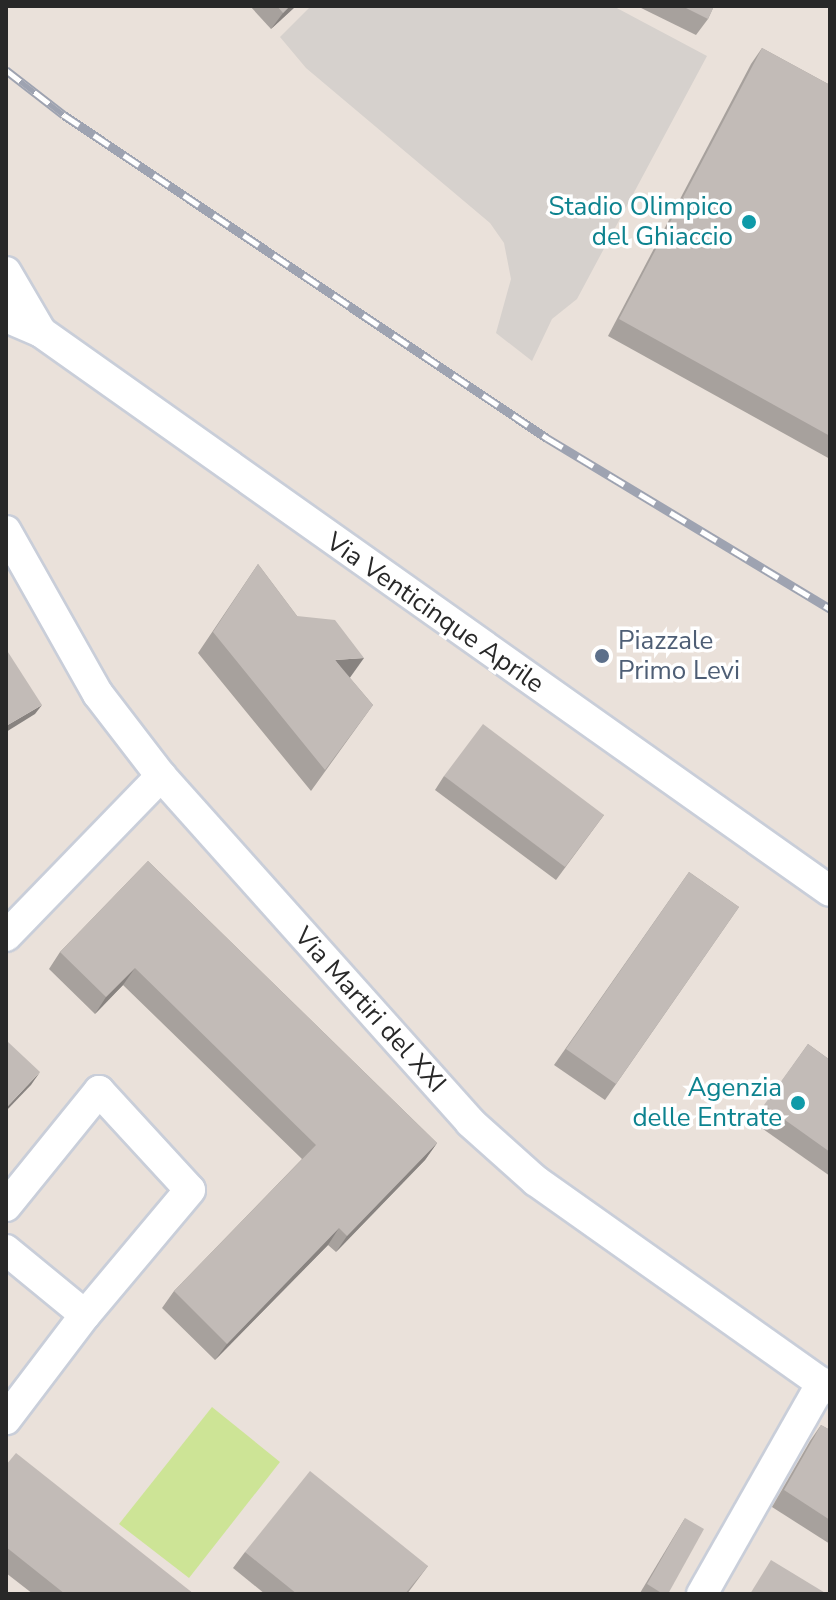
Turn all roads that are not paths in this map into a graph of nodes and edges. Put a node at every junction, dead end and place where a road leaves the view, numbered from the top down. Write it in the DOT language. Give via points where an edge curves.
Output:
graph roads {
  1 [pos="6,272"];
  2 [pos="6,317"];
  3 [pos="41,332"];
  4 [pos="7,531"];
  5 [pos="161,776"];
  6 [pos="830,891"];
  7 [pos="6,936"];
  8 [pos="6,1206"];
  9 [pos="6,1250"];
  10 [pos="85,1315"];
  11 [pos="826,1386"];
  12 [pos="6,1419"];
  13 [pos="702,1594"];
  1 -- 3 [label="street"];
  2 -- 3 [label="street"];
  3 -- 6 [label="street, Via Venticinque Aprile"];
  4 -- 5 [label="street, Via Martiri del XXI" via="98,694"];
  5 -- 7 [label="street"];
  5 -- 11 [label="street, Via Martiri del XXI" via="470,1122 536,1181"];
  8 -- 10 [label="street" via="99,1091 190,1190"];
  9 -- 10 [label="street"];
  10 -- 12 [label="street"];
  11 -- 13 [label="street"];
}
